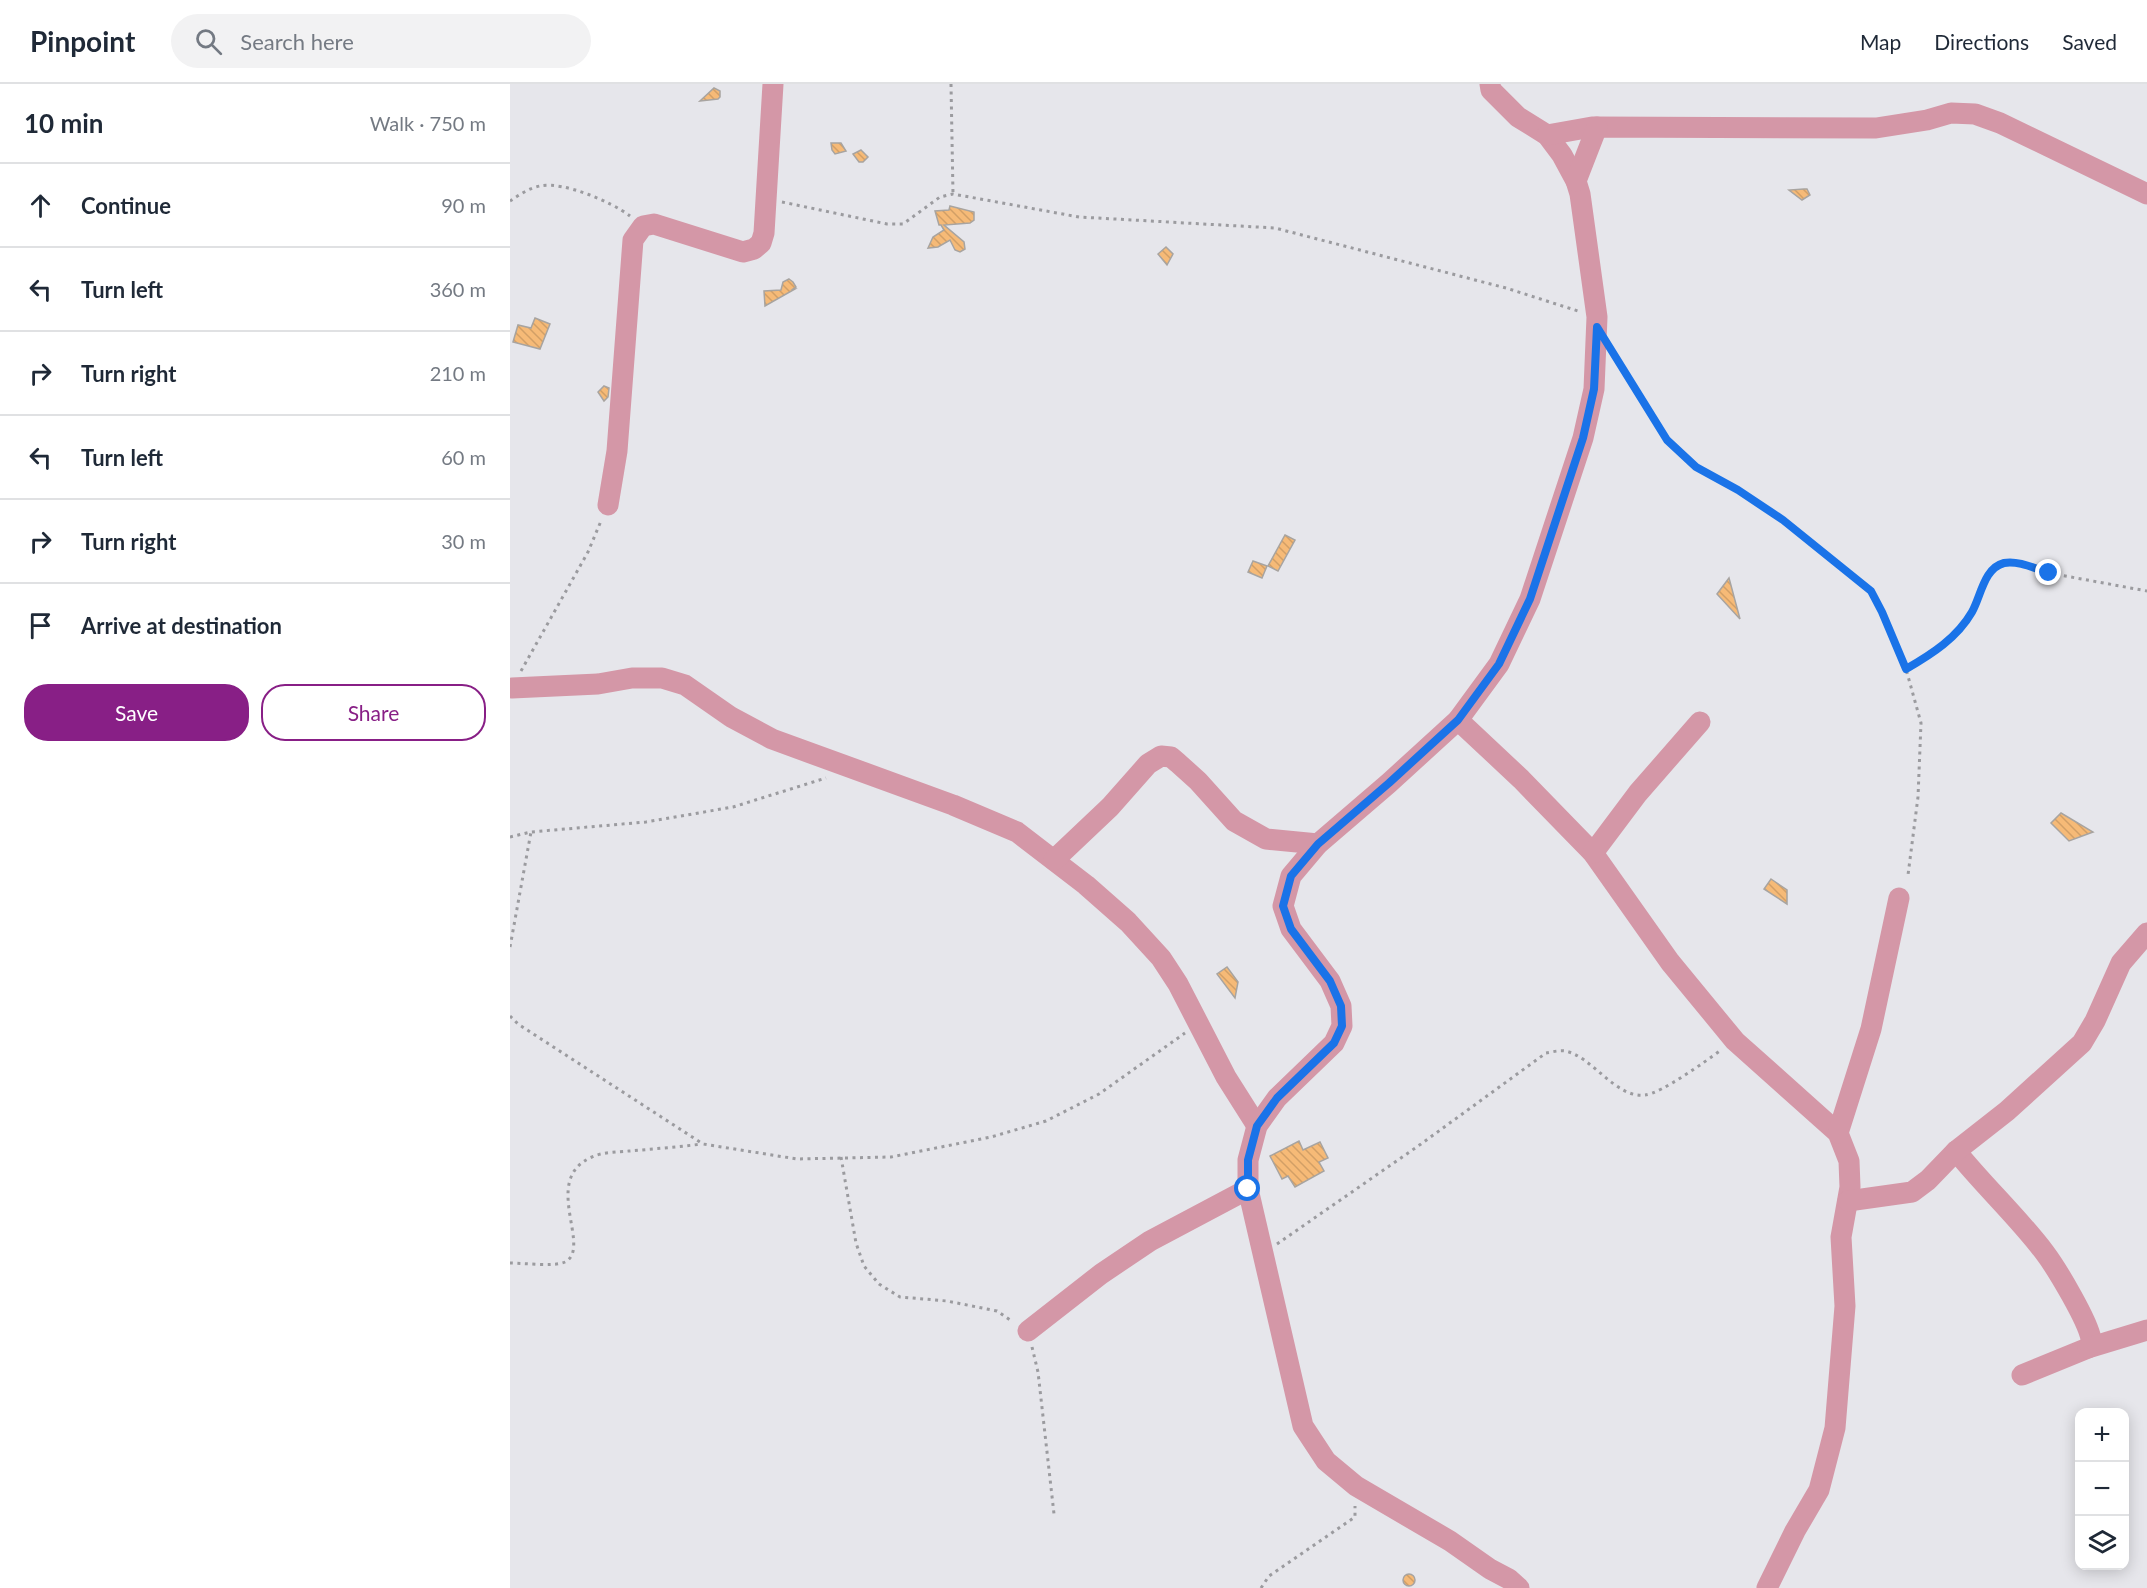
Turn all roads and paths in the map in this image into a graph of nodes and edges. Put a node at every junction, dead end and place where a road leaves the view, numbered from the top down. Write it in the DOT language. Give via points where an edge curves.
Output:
graph roads {
  1 [pos="773,84"];
  2 [pos="951,84"];
  3 [pos="1490,84"];
  4 [pos="1597,127"];
  5 [pos="1547,135"];
  6 [pos="1576,181"];
  7 [pos="953,194"];
  8 [pos="2147,194"];
  9 [pos="768,199"];
  10 [pos="510,201"];
  11 [pos="643,226"];
  12 [pos="1597,322"];
  13 [pos="608,505"];
  14 [pos="2147,591"];
  15 [pos="1906,669"];
  16 [pos="512,688"];
  17 [pos="1458,720"];
  18 [pos="1700,722"];
  19 [pos="856,769"];
  20 [pos="531,832"];
  21 [pos="510,837"];
  22 [pos="1318,844"];
  23 [pos="1593,853"];
  24 [pos="1054,860"];
  25 [pos="1908,875"];
  26 [pos="1899,898"];
  27 [pos="2144,940"];
  28 [pos="510,947"];
  29 [pos="510,1016"];
  30 [pos="1198,1023"];
  31 [pos="1735,1041"];
  32 [pos="1257,1126"];
  33 [pos="1838,1133"];
  34 [pos="703,1144"];
  35 [pos="1956,1151"];
  36 [pos="841,1157"];
  37 [pos="1248,1189"];
  38 [pos="1848,1202"];
  39 [pos="1263,1253"];
  40 [pos="510,1263"];
  41 [pos="2147,1330"];
  42 [pos="1028,1331"];
  43 [pos="2088,1348"];
  44 [pos="2022,1375"];
  45 [pos="1356,1486"];
  46 [pos="1054,1514"];
  47 [pos="1261,1588"];
  48 [pos="1519,1588"];
  49 [pos="1767,1588"];
  1 -- 9 [label="street"];
  2 -- 7 [label="path"];
  3 -- 5 [label="street" via="1491,90 1518,117"];
  4 -- 5 [label="street"];
  4 -- 6 [label="street"];
  4 -- 8 [label="street" via="1876,128 1951,113 1975,114"];
  5 -- 6 [label="street"];
  6 -- 12 [label="street"];
  7 -- 9 [label="path" via="940,197 903,224"];
  7 -- 12 [label="path" via="1079,217 1275,228 1506,288"];
  9 -- 11 [label="street" via="761,243 743,252 666,227"];
  10 -- 11 [label="path" via="541,185 561,186 621,209"];
  11 -- 13 [label="street" via="631,250 617,451"];
  12 -- 15 [label="path" via="1667,440 1696,467 1783,520 1871,591"];
  12 -- 17 [label="street" via="1594,389 1583,438 1530,599 1499,664"];
  13 -- 16 [label="path" via="588,552"];
  14 -- 15 [label="path" via="2004,563 1993,570 1960,628 1943,646"];
  15 -- 25 [label="path" via="1922,723"];
  16 -- 19 [label="street" via="662,678 685,685 772,739"];
  17 -- 22 [label="street"];
  17 -- 23 [label="street"];
  18 -- 23 [label="street" via="1638,793"];
  19 -- 20 [label="path" via="733,807 646,822"];
  19 -- 24 [label="street" via="1017,832"];
  20 -- 21 [label="path"];
  20 -- 28 [label="path"];
  22 -- 24 [label="street" via="1266,839 1234,821 1178,763 1161,756 1148,764"];
  22 -- 32 [label="street" via="1291,876 1283,906 1291,929 1330,981 1341,1006 1342,1026 1334,1043 1277,1098"];
  23 -- 31 [label="street" via="1670,962"];
  24 -- 30 [label="street" via="1128,922 1161,958"];
  26 -- 33 [label="street" via="1871,1029"];
  27 -- 35 [label="street" via="2121,963 2082,1043"];
  29 -- 34 [label="path"];
  30 -- 32 [label="street"];
  30 -- 36 [label="path" via="1099,1094 1046,1121 991,1137 891,1156"];
  31 -- 33 [label="street"];
  31 -- 39 [label="path" via="1645,1095 1631,1094 1565,1051 1546,1053"];
  32 -- 37 [label="street" via="1248,1160"];
  33 -- 38 [label="street" via="1849,1161"];
  34 -- 36 [label="path" via="797,1159"];
  34 -- 40 [label="path" via="593,1156 574,1169 568,1191 575,1242 570,1258 562,1263"];
  35 -- 38 [label="street" via="1912,1192"];
  35 -- 43 [label="street" via="2046,1254 2085,1322 2091,1339"];
  36 -- 42 [label="path" via="856,1243 864,1266 879,1284 900,1296 997,1311"];
  37 -- 39 [label="street"];
  37 -- 42 [label="street" via="1150,1241"];
  38 -- 49 [label="street" via="1841,1237 1845,1306 1835,1428 1819,1490"];
  39 -- 45 [label="street" via="1303,1426 1326,1461"];
  41 -- 43 [label="street"];
  42 -- 46 [label="path" via="1038,1372"];
  43 -- 44 [label="street"];
  45 -- 47 [label="path" via="1355,1517 1269,1576"];
  45 -- 48 [label="street" via="1450,1541"];
}
